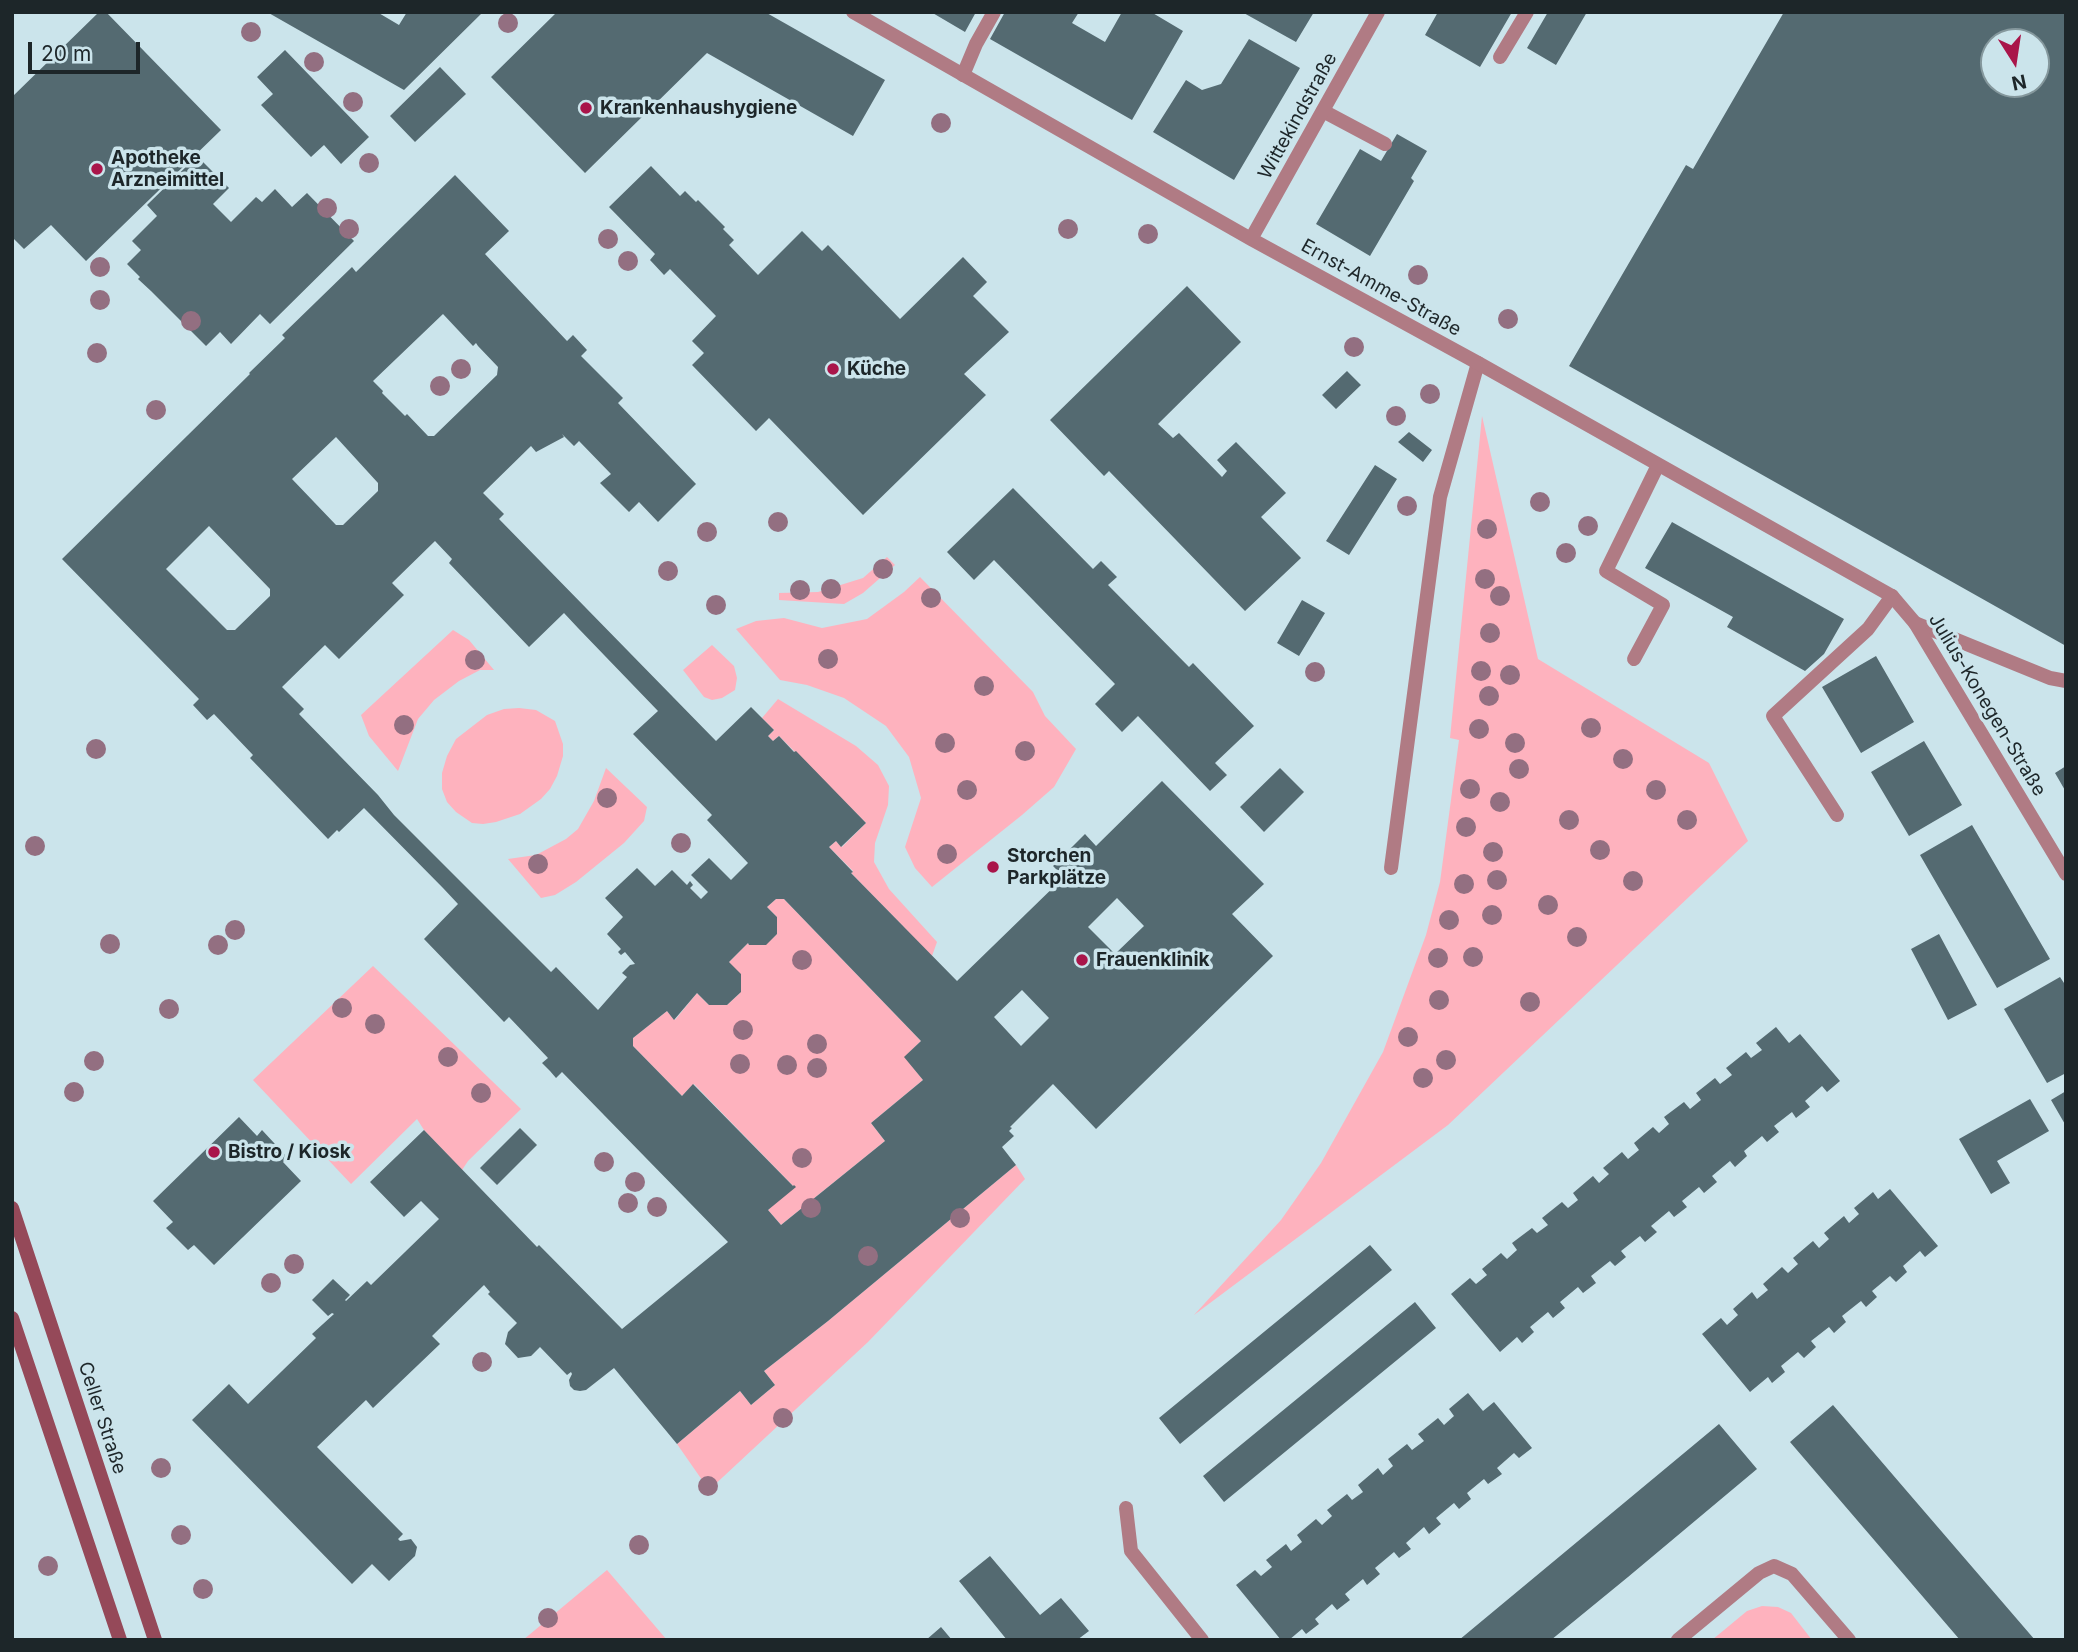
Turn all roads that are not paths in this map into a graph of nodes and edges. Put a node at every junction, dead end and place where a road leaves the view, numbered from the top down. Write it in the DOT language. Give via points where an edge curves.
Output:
graph roads {
  1 [pos="853,12"];
  2 [pos="994,12"];
  3 [pos="1378,12"];
  4 [pos="1527,12"];
  5 [pos="1500,57"];
  6 [pos="963,75"];
  7 [pos="1323,111"];
  8 [pos="1385,145"];
  9 [pos="1251,239"];
  10 [pos="1478,363"];
  11 [pos="1658,465"];
  12 [pos="1892,596"];
  13 [pos="1915,623"];
  14 [pos="1634,659"];
  15 [pos="2066,681"];
  16 [pos="1837,815"];
  17 [pos="1391,868"];
  18 [pos="2066,874"];
  19 [pos="12,1208"];
  20 [pos="12,1318"];
  21 [pos="1126,1508"];
  22 [pos="120,1640"];
  23 [pos="155,1640"];
  24 [pos="1202,1640"];
  25 [pos="1678,1640"];
  26 [pos="1849,1640"];
  1 -- 6 [label="street, Ernst-Amme-Straße"];
  2 -- 6 [label="street"];
  3 -- 7 [label="street, Wittekindstraße"];
  4 -- 5 [label="street"];
  6 -- 9 [label="street, Ernst-Amme-Straße"];
  7 -- 8 [label="street"];
  7 -- 9 [label="street, Wittekindstraße"];
  9 -- 10 [label="street, Ernst-Amme-Straße"];
  10 -- 11 [label="street, Ernst-Amme-Straße"];
  10 -- 17 [label="street" via="1440,497"];
  11 -- 12 [label="street, Ernst-Amme-Straße"];
  11 -- 14 [label="street" via="1606,571 1662,605"];
  12 -- 13 [label="street, Julius-Konegen-Straße"];
  12 -- 16 [label="street" via="1868,629 1773,716"];
  13 -- 15 [label="street"];
  13 -- 18 [label="street, Julius-Konegen-Straße"];
  19 -- 23 [label="main road, Celler Straße"];
  20 -- 22 [label="main road"];
  21 -- 24 [label="street" via="1131,1551"];
  25 -- 26 [label="street" via="1759,1573 1774,1566 1791,1574"];
}
